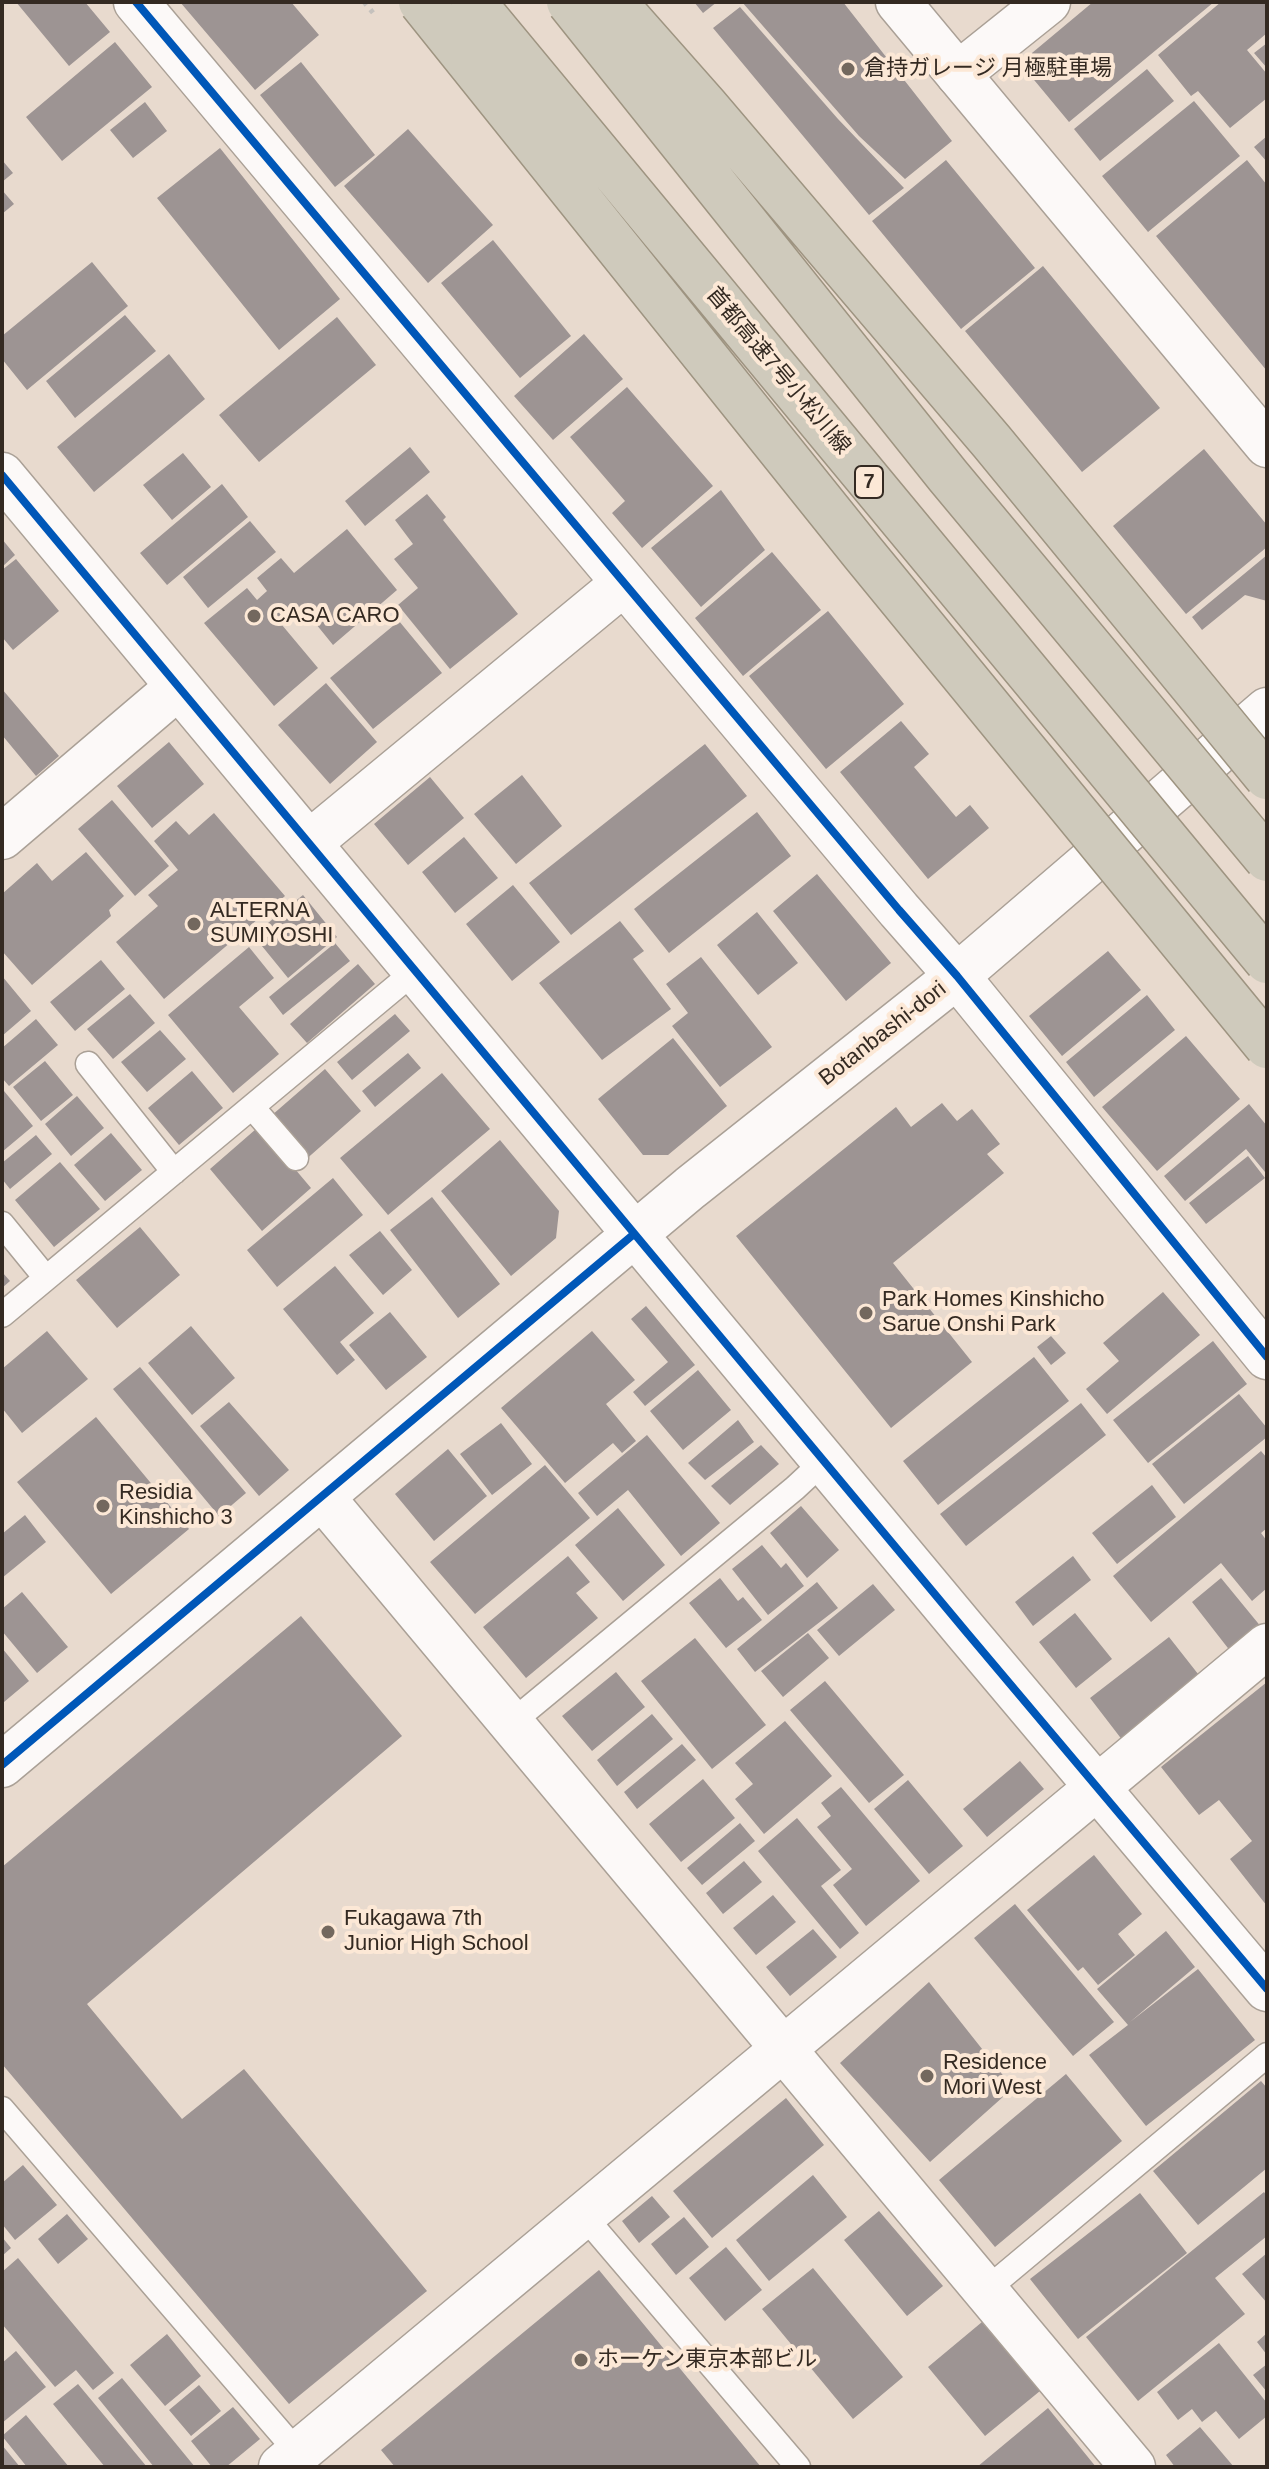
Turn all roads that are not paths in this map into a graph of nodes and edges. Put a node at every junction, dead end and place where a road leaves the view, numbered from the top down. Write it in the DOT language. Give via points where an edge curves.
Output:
graph roads {
  1 [pos="136,2"];
  2 [pos="421,2"];
  3 [pos="473,2"];
  4 [pos="569,2"];
  5 [pos="614,2"];
  6 [pos="898,2"];
  7 [pos="1048,2"];
  8 [pos="958,74"];
  9 [pos="1267,445"];
  10 [pos="2,475"];
  11 [pos="624,583"];
  12 [pos="178,687"];
  13 [pos="1267,710"];
  14 [pos="1267,777"];
  15 [pos="2,837"];
  16 [pos="309,843"];
  17 [pos="1267,859"];
  18 [pos="1267,961"];
  19 [pos="415,971"];
  20 [pos="957,976"];
  21 [pos="1267,1046"];
  22 [pos="88,1064"];
  23 [pos="252,1107"];
  24 [pos="296,1158"];
  25 [pos="174,1172"];
  26 [pos="2,1224"];
  27 [pos="634,1234"];
  28 [pos="46,1278"];
  29 [pos="2,1315"];
  30 [pos="1267,1357"];
  31 [pos="824,1461"];
  32 [pos="322,1497"];
  33 [pos="1267,1646"];
  34 [pos="511,1723"];
  35 [pos="2,1765"];
  36 [pos="1096,1788"];
  37 [pos="1267,1989"];
  38 [pos="783,2049"];
  39 [pos="1267,2055"];
  40 [pos="2,2109"];
  41 [pos="583,2215"];
  42 [pos="985,2291"];
  43 [pos="307,2457"];
  44 [pos="798,2467"];
  45 [pos="1133,2467"];
  1 -- 11 [label="street"];
  2 -- 21 [label="highway, bridge"];
  3 -- 18 [label="highway, 首都高速7号小松川線 / 7, bridge"];
  4 -- 17 [label="highway, bridge" via="948,476"];
  5 -- 14 [label="highway, bridge" via="992,442"];
  6 -- 8 [label="street"];
  7 -- 8 [label="street"];
  8 -- 9 [label="street"];
  10 -- 12 [label="street"];
  11 -- 16 [label="street"];
  11 -- 20 [label="street"];
  12 -- 15 [label="street"];
  12 -- 16 [label="street"];
  13 -- 20 [label="street, Botanbashi-dori"];
  16 -- 19 [label="street"];
  19 -- 23 [label="lane"];
  19 -- 27 [label="street"];
  20 -- 27 [label="street, Botanbashi-dori"];
  20 -- 30 [label="street"];
  22 -- 25 [label="lane"];
  23 -- 24 [label="lane"];
  23 -- 25 [label="lane"];
  25 -- 28 [label="lane"];
  26 -- 28 [label="lane"];
  27 -- 31 [label="street"];
  27 -- 32 [label="street, Botanbashi-dori"];
  28 -- 29 [label="lane"];
  31 -- 34 [label="lane"];
  31 -- 36 [label="street"];
  32 -- 34 [label="street"];
  32 -- 35 [label="street, Botanbashi-dori"];
  33 -- 36 [label="street"];
  34 -- 38 [label="street"];
  36 -- 37 [label="street"];
  36 -- 38 [label="street"];
  38 -- 41 [label="street"];
  38 -- 42 [label="street"];
  39 -- 42 [label="lane"];
  40 -- 43 [label="lane"];
  41 -- 43 [label="street"];
  41 -- 44 [label="lane"];
  42 -- 45 [label="street"];
}
